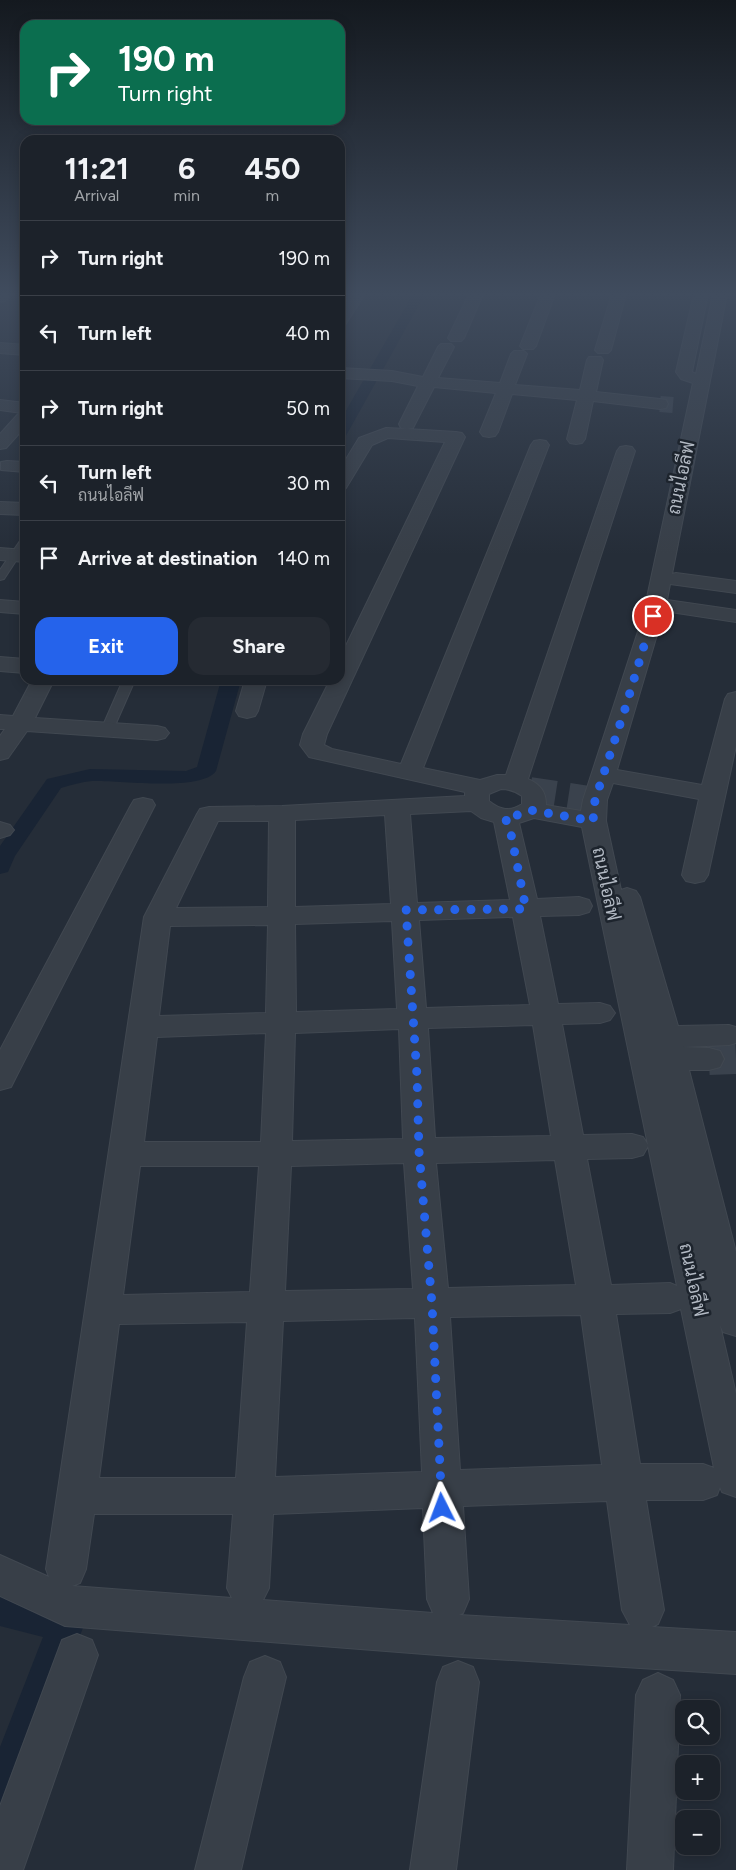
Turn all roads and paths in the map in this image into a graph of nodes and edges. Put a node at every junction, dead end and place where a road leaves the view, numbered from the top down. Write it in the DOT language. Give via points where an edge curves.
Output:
graph roads {
  1 [pos="423,381"];
  2 [pos="426,381"];
  3 [pos="509,381"];
  4 [pos="592,381"];
  5 [pos="687,381"];
  6 [pos="694,381"];
  7 [pos="696,381"];
  8 [pos="505,389"];
  9 [pos="588,396"];
  10 [pos="688,401"];
  11 [pos="0,406"];
  12 [pos="20,408"];
  13 [pos="20,422"];
  14 [pos="407,424"];
  15 [pos="488,432"];
  16 [pos="576,439"];
  17 [pos="0,444"];
  18 [pos="540,445"];
  19 [pos="626,451"];
  20 [pos="7,466"];
  21 [pos="20,467"];
  22 [pos="345,475"];
  23 [pos="0,508"];
  24 [pos="20,509"];
  25 [pos="16,551"];
  26 [pos="0,577"];
  27 [pos="676,578"];
  28 [pos="736,587"];
  29 [pos="0,606"];
  30 [pos="669,606"];
  31 [pos="20,608"];
  32 [pos="736,616"];
  33 [pos="0,664"];
  34 [pos="20,666"];
  35 [pos="345,671"];
  36 [pos="40,685"];
  37 [pos="127,685"];
  38 [pos="255,685"];
  39 [pos="338,685"];
  40 [pos="736,699"];
  41 [pos="247,711"];
  42 [pos="10,723"];
  43 [pos="107,730"];
  44 [pos="157,733"];
  45 [pos="0,753"];
  46 [pos="620,769"];
  47 [pos="410,772"];
  48 [pos="515,783"];
  49 [pos="720,787"];
  50 [pos="499,804"];
  51 [pos="143,805"];
  52 [pos="397,808"];
  53 [pos="282,813"];
  54 [pos="593,821"];
  55 [pos="695,875"];
  56 [pos="579,906"];
  57 [pos="526,909"];
  58 [pos="406,910"];
  59 [pos="282,916"];
  60 [pos="158,917"];
  61 [pos="600,1013"];
  62 [pos="546,1015"];
  63 [pos="413,1018"];
  64 [pos="281,1022"];
  65 [pos="143,1027"];
  66 [pos="729,1035"];
  67 [pos="668,1048"];
  68 [pos="708,1058"];
  69 [pos="0,1079"];
  70 [pos="632,1146"];
  71 [pos="569,1148"];
  72 [pos="419,1151"];
  73 [pos="126,1154"];
  74 [pos="276,1154"];
  75 [pos="670,1298"];
  76 [pos="596,1300"];
  77 [pos="432,1304"];
  78 [pos="268,1307"];
  79 [pos="103,1310"];
  80 [pos="736,1321"];
  81 [pos="719,1481"];
  82 [pos="624,1482"];
  83 [pos="441,1490"];
  84 [pos="76,1496"];
  85 [pos="255,1496"];
  86 [pos="66,1569"];
  87 [pos="0,1575"];
  88 [pos="248,1588"];
  89 [pos="448,1599"];
  90 [pos="643,1610"];
  91 [pos="736,1653"];
  92 [pos="77,1655"];
  93 [pos="266,1677"];
  94 [pos="458,1682"];
  95 [pos="658,1695"];
  96 [pos="0,1869"];
  97 [pos="218,1870"];
  98 [pos="433,1870"];
  99 [pos="650,1870"];
  1 -- 14 [label="street"];
  2 -- 8 [label="street"];
  3 -- 8 [label="street"];
  4 -- 9 [label="street"];
  5 -- 10 [label="street"];
  6 -- 10 [label="street, ถนนไอลีฟ"];
  7 -- 10 [label="street, ถนนไอลีฟ"];
  8 -- 9 [label="street"];
  8 -- 15 [label="street"];
  9 -- 10 [label="street"];
  9 -- 16 [label="street"];
  10 -- 27 [label="street, ถนนไอลีฟ"];
  10 -- 54 [label="street, ถนนไอลีฟ" via="653,616 595,800"];
  11 -- 12 [label="street"];
  13 -- 17 [label="street"];
  18 -- 47 [label="street"];
  19 -- 48 [label="street"];
  20 -- 21 [label="street"];
  22 -- 35 [label="street" via="364,442 375,436 386,433 456,437"];
  23 -- 24 [label="street"];
  25 -- 26 [label="lane"];
  27 -- 28 [label="street"];
  27 -- 30 [label="street, ถนนไอลีฟ"];
  29 -- 31 [label="street"];
  30 -- 32 [label="street"];
  30 -- 46 [label="street, ถนนไอลีฟ"];
  33 -- 34 [label="street"];
  36 -- 42 [label="street"];
  37 -- 43 [label="lane"];
  38 -- 41 [label="street"];
  39 -- 47 [label="street" via="315,734 312,745 317,752"];
  40 -- 49 [label="street"];
  42 -- 43 [label="street"];
  42 -- 45 [label="street"];
  43 -- 44 [label="street"];
  46 -- 49 [label="street"];
  46 -- 67 [label="street, ถนนไอลีฟ" via="607,824"];
  47 -- 50 [label="street"];
  48 -- 50 [label="street" via="497,782"];
  48 -- 50 [label="street" via="534,795 534,806"];
  49 -- 55 [label="street"];
  50 -- 52 [label="street"];
  50 -- 54 [label="street"];
  50 -- 57 [label="street" via="511,834"];
  51 -- 69 [label="street"];
  52 -- 53 [label="street"];
  52 -- 58 [label="street"];
  53 -- 59 [label="street"];
  53 -- 60 [label="street" via="210,814"];
  54 -- 81 [label="street, ถนนไอลีฟ"];
  56 -- 57 [label="street"];
  57 -- 58 [label="street"];
  57 -- 62 [label="street"];
  58 -- 59 [label="street"];
  58 -- 63 [label="street"];
  59 -- 60 [label="street"];
  59 -- 64 [label="street"];
  60 -- 65 [label="street"];
  61 -- 62 [label="street"];
  62 -- 63 [label="street"];
  62 -- 71 [label="street"];
  63 -- 64 [label="street"];
  63 -- 72 [label="street"];
  64 -- 65 [label="street"];
  64 -- 74 [label="street"];
  65 -- 73 [label="street"];
  66 -- 67 [label="street"];
  67 -- 68 [label="street"];
  67 -- 80 [label="street, ถนนไอลีฟ"];
  70 -- 71 [label="street"];
  71 -- 72 [label="street"];
  71 -- 76 [label="street"];
  72 -- 74 [label="street"];
  72 -- 77 [label="street"];
  73 -- 74 [label="street"];
  73 -- 79 [label="street"];
  74 -- 78 [label="street"];
  75 -- 76 [label="street"];
  76 -- 77 [label="street"];
  76 -- 82 [label="street"];
  77 -- 78 [label="street"];
  77 -- 83 [label="street"];
  78 -- 79 [label="street"];
  78 -- 85 [label="street"];
  79 -- 84 [label="street"];
  81 -- 82 [label="street"];
  82 -- 83 [label="street"];
  82 -- 90 [label="street"];
  83 -- 85 [label="street"];
  83 -- 89 [label="street"];
  84 -- 85 [label="street"];
  84 -- 86 [label="street"];
  85 -- 88 [label="street"];
  87 -- 91 [label="street" via="65,1606"];
  92 -- 96 [label="street"];
  93 -- 97 [label="street"];
  94 -- 98 [label="street"];
  95 -- 99 [label="street"];
}
